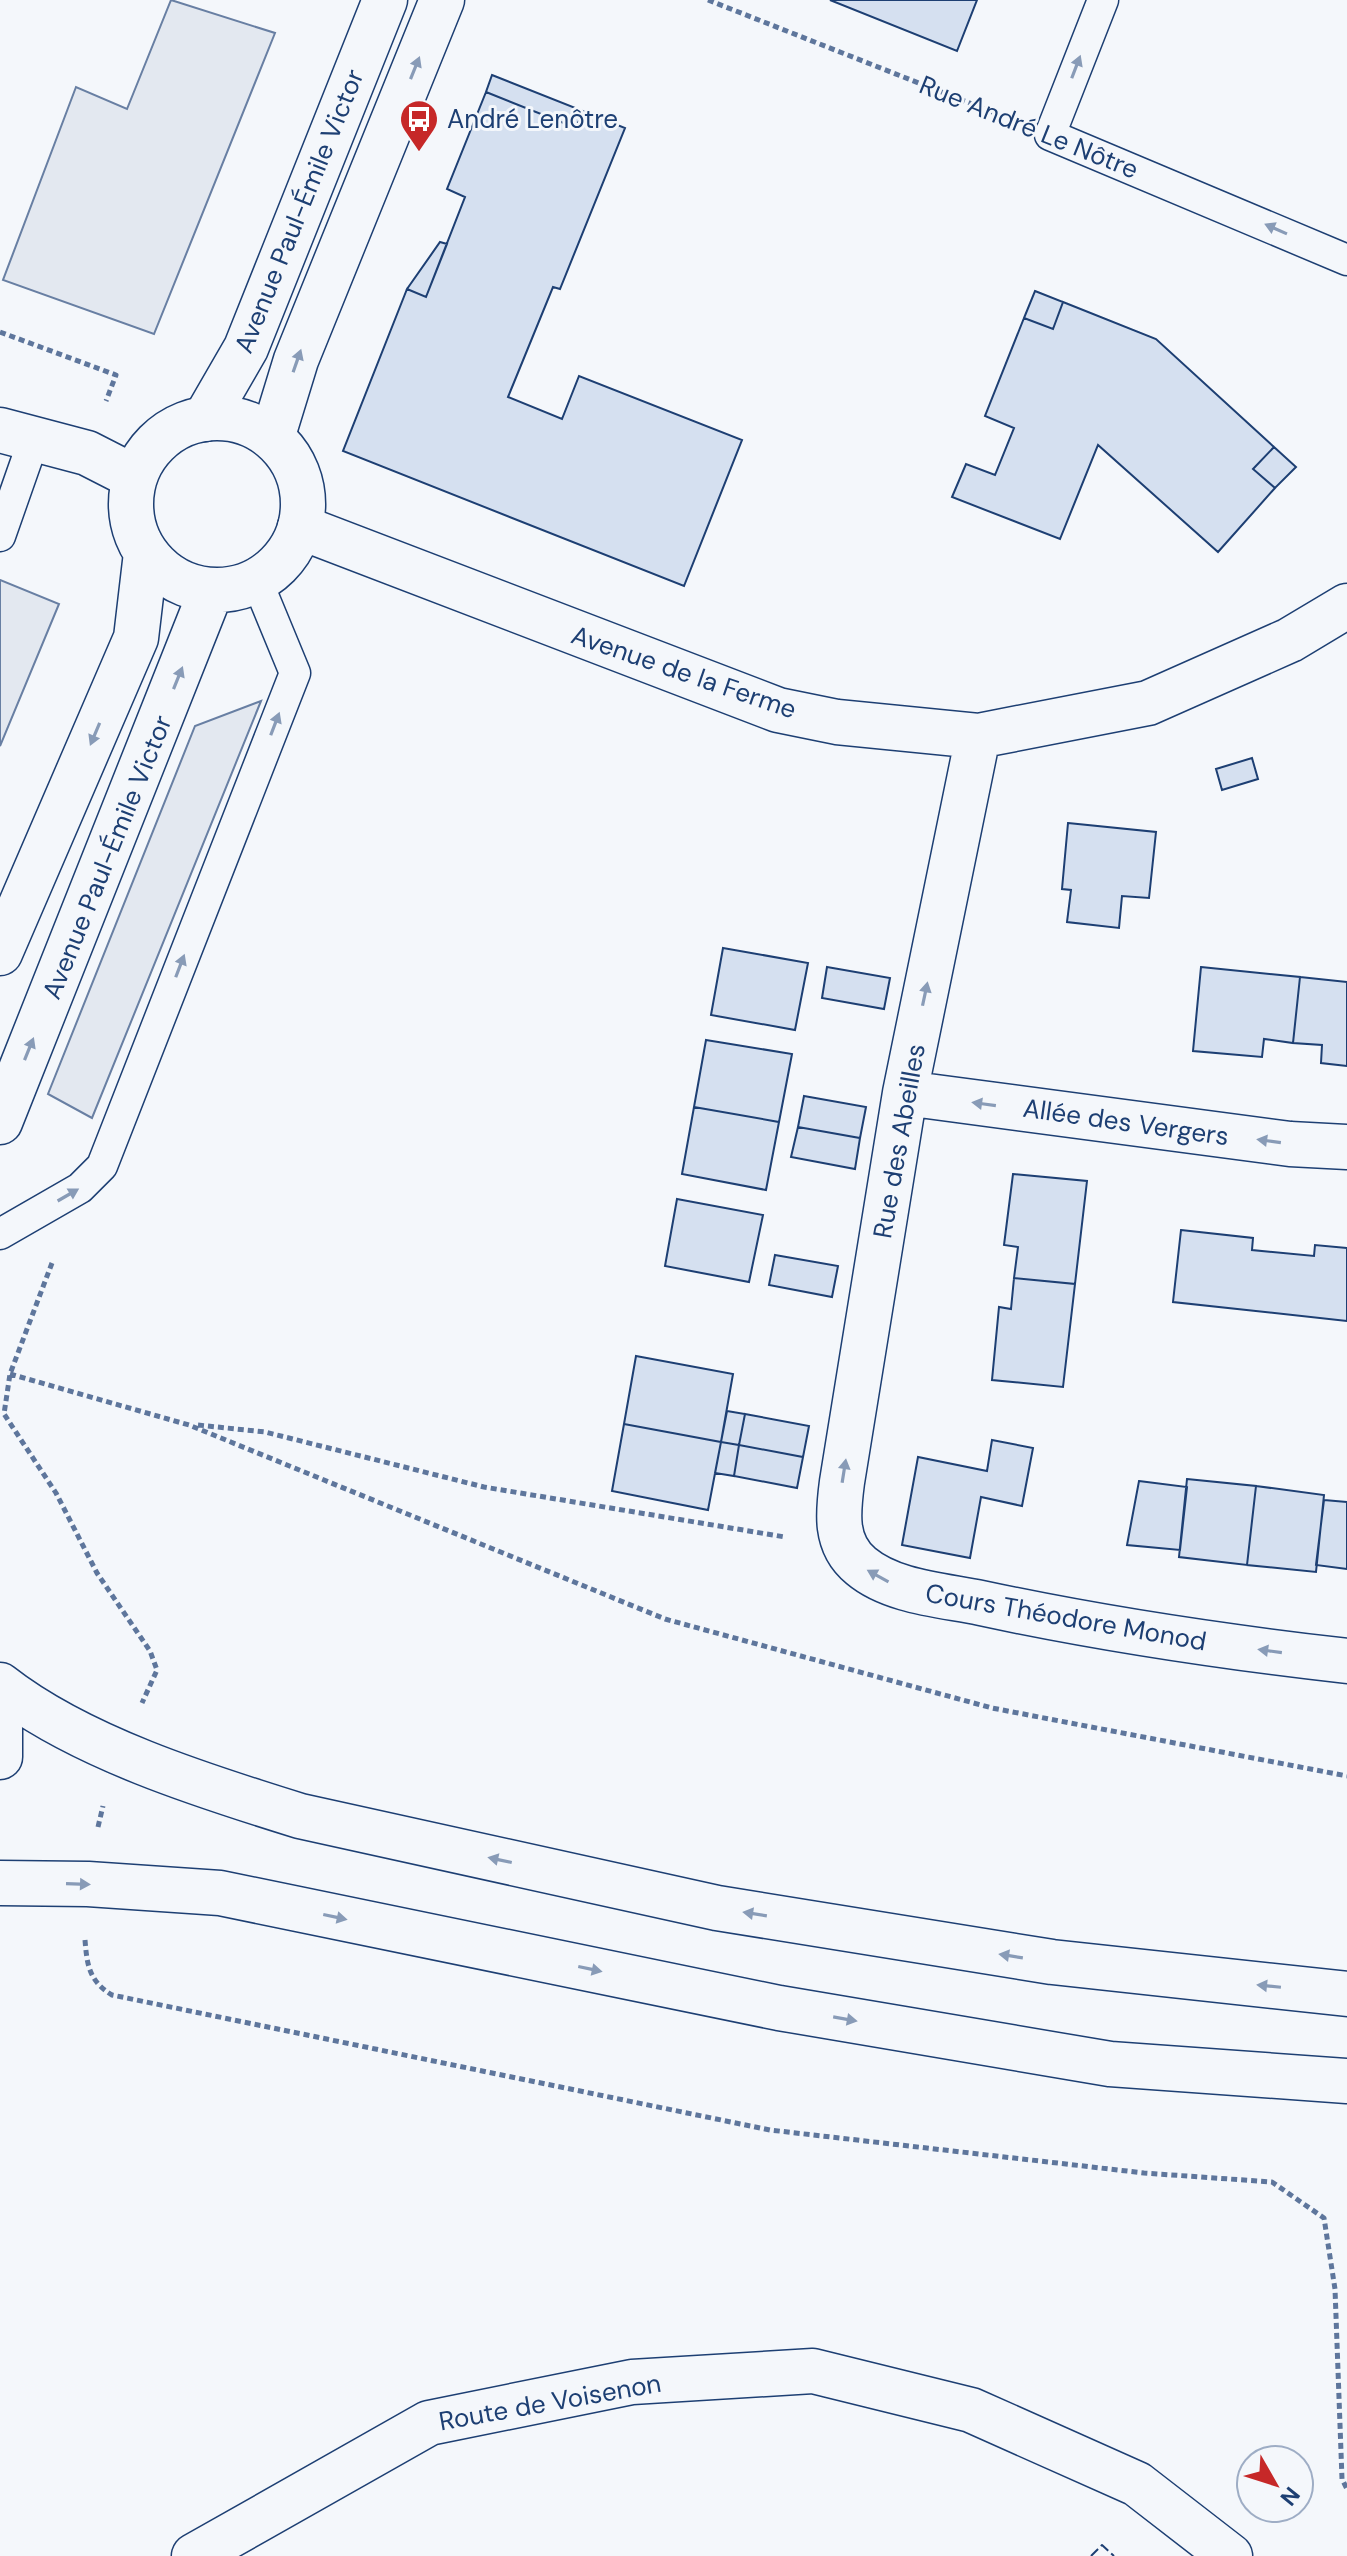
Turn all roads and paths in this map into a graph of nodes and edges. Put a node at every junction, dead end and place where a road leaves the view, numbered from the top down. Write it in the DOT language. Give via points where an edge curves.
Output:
graph roads {
  1 [pos="385,0"];
  2 [pos="442,0"];
  3 [pos="708,0"];
  4 [pos="1103,0"];
  5 [pos="1050,135"];
  6 [pos="1347,260"];
  7 [pos="0,332"];
  8 [pos="116,375"];
  9 [pos="205,419"];
  10 [pos="17,434"];
  11 [pos="273,435"];
  12 [pos="132,476"];
  13 [pos="300,527"];
  14 [pos="0,536"];
  15 [pos="146,553"];
  16 [pos="257,581"];
  17 [pos="211,591"];
  18 [pos="1347,606"];
  19 [pos="978,736"];
  20 [pos="0,953"];
  21 [pos="905,1093"];
  22 [pos="0,1122"];
  23 [pos="1347,1147"];
  24 [pos="80,1188"];
  25 [pos="0,1234"];
  26 [pos="10,1374"];
  27 [pos="189,1425"];
  28 [pos="845,1548"];
  29 [pos="1347,1661"];
  30 [pos="0,1685"];
  31 [pos="0,1728"];
  32 [pos="123,1752"];
  33 [pos="0,1757"];
  34 [pos="1347,1776"];
  35 [pos="0,1883"];
  36 [pos="88,1884"];
  37 [pos="1347,1994"];
  38 [pos="1347,2081"];
  39 [pos="1347,2489"];
  40 [pos="194,2556"];
  41 [pos="1230,2556"];
  1 -- 9 [label="street, Avenue Paul-Émile Victor" via="246,348"];
  11 -- 2 [label="street, Avenue Paul-Émile Victor, one-way" via="296,360"];
  3 -- 5 [label="path, Rue André Le Nôtre"];
  5 -- 4 [label="lane, one-way"];
  6 -- 5 [label="lane, Rue André Le Nôtre, one-way"];
  7 -- 8 [label="path"];
  9 -- 11 [label="street" via="247,419"];
  9 -- 12 [label="street" via="180,426 158,441"];
  10 -- 12 [label="street" via="87,453"];
  10 -- 14 [label="lane"];
  11 -- 13 [label="street" via="298,475 304,501"];
  12 -- 15 [label="street" via="131,509"];
  13 -- 16 [label="street" via="276,568"];
  13 -- 19 [label="street, Avenue de la Ferme" via="778,710 837,722"];
  15 -- 17 [label="street" via="174,579"];
  15 -- 20 [label="street, one-way" via="136,638"];
  16 -- 17 [label="street"];
  24 -- 16 [label="lane, one-way" via="102,1166 295,673"];
  22 -- 17 [label="street, Avenue Paul-Émile Victor, one-way"];
  18 -- 19 [label="street, Avenue de la Ferme" via="1290,640 1148,703"];
  21 -- 19 [label="street, Rue des Abeilles, one-way"];
  23 -- 21 [label="street, Allée des Vergers, one-way"];
  28 -- 21 [label="street, Rue des Abeilles, one-way" via="838,1520 842,1482"];
  25 -- 24 [label="lane, one-way"];
  24 -- 26 [label="path"];
  26 -- 27 [label="path"];
  26 -- 32 [label="path" via="4,1414 56,1493 97,1573 150,1651 157,1670"];
  27 -- 28 [label="path" via="265,1432 484,1487"];
  27 -- 34 [label="path" via="665,1619 992,1708"];
  29 -- 28 [label="street, Cours Théodore Monod, one-way" via="1096,1628 895,1585 861,1566"];
  30 -- 32 [label="street" via="36,1713"];
  31 -- 33 [label="street"];
  32 -- 36 [label="path" via="106,1794"];
  37 -- 32 [label="street, one-way" via="1052,1962 717,1908 300,1816"];
  35 -- 36 [label="street, one-way"];
  36 -- 38 [label="street, one-way" via="220,1893 779,2008 1110,2064"];
  36 -- 39 [label="path" via="87,1968 98,1986 112,1995 770,2130 1144,2173 1272,2182 1324,2218 1335,2289 1342,2479"];
  40 -- 41 [label="street, Route de Voisenon" via="429,2423 632,2382 813,2371 985,2416 1137,2484"];
}
